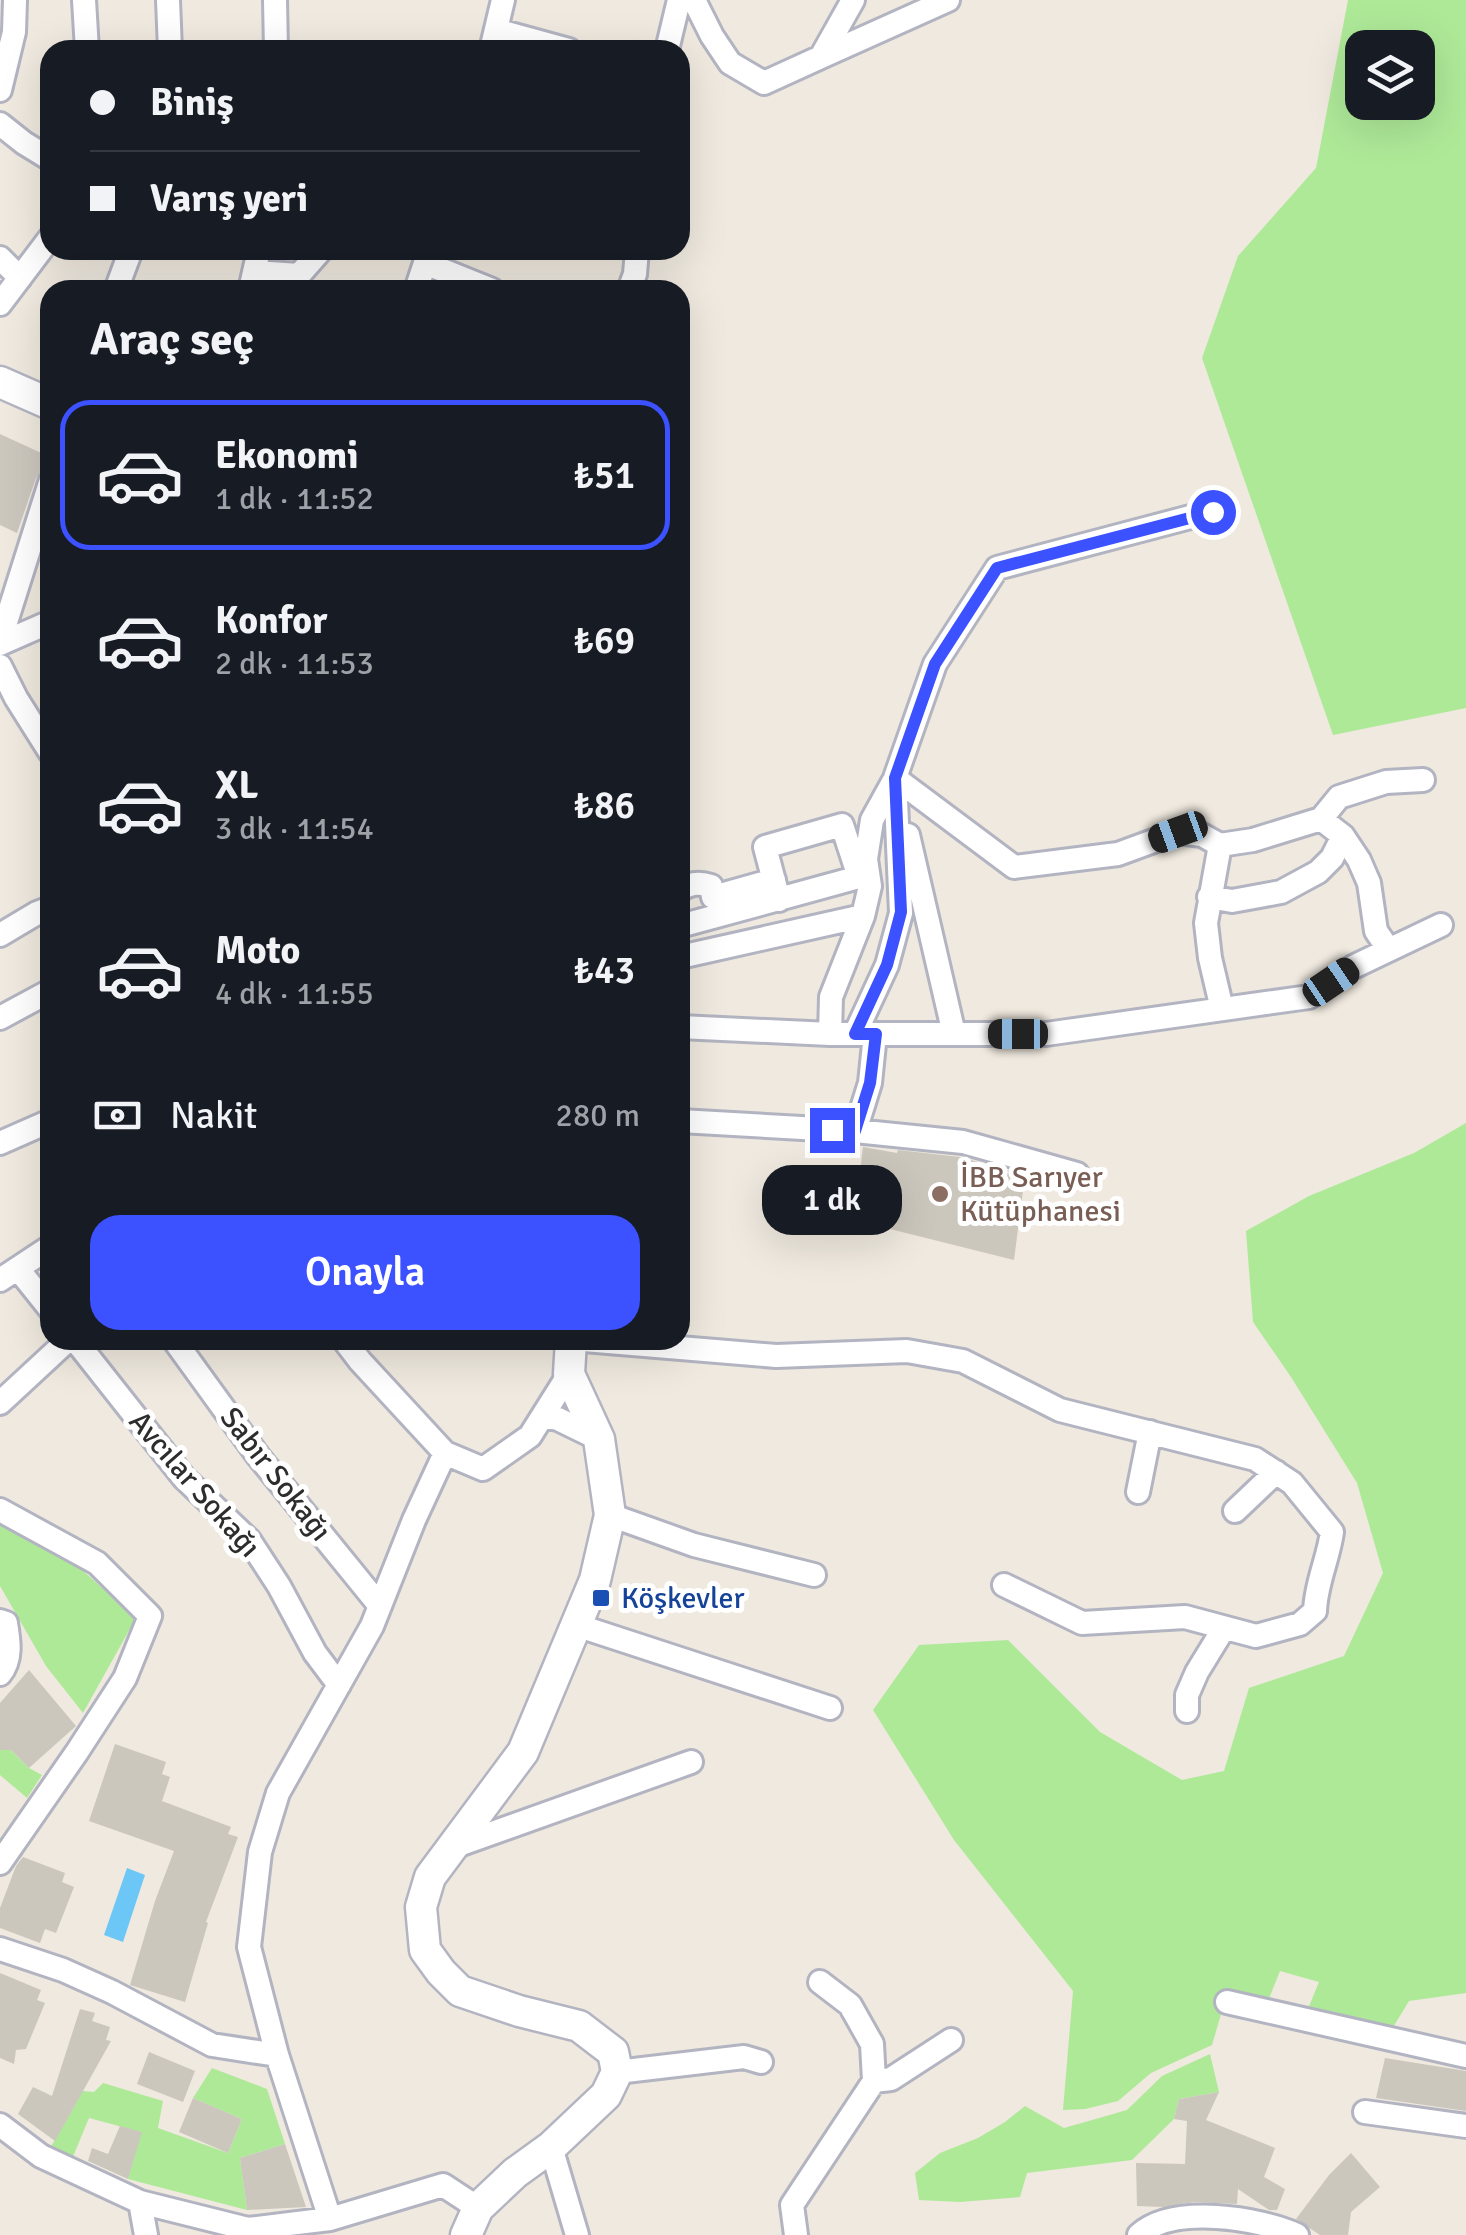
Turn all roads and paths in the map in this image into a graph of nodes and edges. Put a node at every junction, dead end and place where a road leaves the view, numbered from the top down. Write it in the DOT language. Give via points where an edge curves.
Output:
graph roads {
  1 [pos="15,0"];
  2 [pos="84,0"];
  3 [pos="168,0"];
  4 [pos="275,0"];
  5 [pos="503,0"];
  6 [pos="679,0"];
  7 [pos="694,0"];
  8 [pos="853,0"];
  9 [pos="948,0"];
  10 [pos="86,40"];
  11 [pos="170,40"];
  12 [pos="276,40"];
  13 [pos="494,40"];
  14 [pos="669,40"];
  15 [pos="820,57"];
  16 [pos="0,90"];
  17 [pos="0,124"];
  18 [pos="40,153"];
  19 [pos="40,251"];
  20 [pos="0,258"];
  21 [pos="313,260"];
  22 [pos="433,260"];
  23 [pos="254,271"];
  24 [pos="20,278"];
  25 [pos="472,280"];
  26 [pos="0,304"];
  27 [pos="0,382"];
  28 [pos="40,400"];
  29 [pos="40,509"];
  30 [pos="1213,512"];
  31 [pos="6,596"];
  32 [pos="40,626"];
  33 [pos="0,642"];
  34 [pos="0,666"];
  35 [pos="40,727"];
  36 [pos="895,778"];
  37 [pos="1423,780"];
  38 [pos="1321,819"];
  39 [pos="1342,836"];
  40 [pos="1220,845"];
  41 [pos="690,885"];
  42 [pos="713,897"];
  43 [pos="1209,897"];
  44 [pos="690,911"];
  45 [pos="40,913"];
  46 [pos="863,916"];
  47 [pos="690,922"];
  48 [pos="1441,926"];
  49 [pos="0,935"];
  50 [pos="1389,950"];
  51 [pos="690,954"];
  52 [pos="40,997"];
  53 [pos="1222,1010"];
  54 [pos="0,1018"];
  55 [pos="690,1027"];
  56 [pos="830,1034"];
  57 [pos="865,1034"];
  58 [pos="954,1034"];
  59 [pos="690,1122"];
  60 [pos="40,1125"];
  61 [pos="855,1131"];
  62 [pos="0,1143"];
  63 [pos="1077,1174"];
  64 [pos="40,1254"];
  65 [pos="9,1274"];
  66 [pos="40,1300"];
  67 [pos="690,1349"];
  68 [pos="60,1350"];
  69 [pos="79,1350"];
  70 [pos="181,1350"];
  71 [pos="363,1350"];
  72 [pos="570,1350"];
  73 [pos="569,1374"];
  74 [pos="0,1403"];
  75 [pos="543,1416"];
  76 [pos="1150,1432"];
  77 [pos="598,1439"];
  78 [pos="445,1453"];
  79 [pos="1276,1472"];
  80 [pos="1138,1492"];
  81 [pos="0,1510"];
  82 [pos="1236,1511"];
  83 [pos="610,1514"];
  84 [pos="814,1575"];
  85 [pos="1004,1585"];
  86 [pos="380,1606"];
  87 [pos="0,1621"];
  88 [pos="576,1625"];
  89 [pos="1224,1628"];
  90 [pos="0,1674"];
  91 [pos="339,1685"];
  92 [pos="830,1708"];
  93 [pos="1188,1711"];
  94 [pos="691,1762"];
  95 [pos="453,1848"];
  96 [pos="0,1863"];
  97 [pos="0,1949"];
  98 [pos="820,1982"];
  99 [pos="1227,2002"];
  100 [pos="951,2040"];
  101 [pos="277,2055"];
  102 [pos="1466,2056"];
  103 [pos="761,2062"];
  104 [pos="616,2072"];
  105 [pos="874,2081"];
  106 [pos="1366,2112"];
  107 [pos="0,2125"];
  108 [pos="1466,2126"];
  109 [pos="551,2148"];
  110 [pos="140,2202"];
  111 [pos="330,2219"];
  112 [pos="472,2221"];
  113 [pos="1144,2233"];
  114 [pos="146,2235"];
  115 [pos="577,2235"];
  116 [pos="796,2235"];
  117 [pos="1298,2235"];
  1 -- 16 [label="street"];
  2 -- 10 [label="street"];
  3 -- 11 [label="street"];
  4 -- 12 [label="street"];
  5 -- 13 [label="street"];
  6 -- 14 [label="street"];
  7 -- 15 [label="street" via="730,63 764,83"];
  8 -- 15 [label="street"];
  9 -- 15 [label="street"];
  17 -- 18 [label="street"];
  19 -- 24 [label="street"];
  20 -- 24 [label="street"];
  21 -- 23 [label="street" via="300,276"];
  22 -- 25 [label="street"];
  24 -- 26 [label="street"];
  27 -- 28 [label="street"];
  29 -- 31 [label="street"];
  30 -- 36 [label="street" via="997,568 935,664"];
  31 -- 33 [label="street"];
  32 -- 33 [label="street"];
  34 -- 35 [label="street"];
  36 -- 40 [label="street" via="1014,867 1118,854 1178,832"];
  36 -- 46 [label="street" via="872,820"];
  36 -- 57 [label="street" via="901,912"];
  36 -- 58 [label="street"];
  37 -- 38 [label="street" via="1386,782 1339,798"];
  38 -- 39 [label="street"];
  38 -- 40 [label="street"];
  39 -- 43 [label="street" via="1318,872 1281,892 1232,901"];
  39 -- 50 [label="street" via="1370,883 1376,931"];
  40 -- 43 [label="street"];
  41 -- 42 [label="street" via="710,886"];
  42 -- 44 [label="street" via="706,907"];
  42 -- 47 [label="street" via="776,890"];
  43 -- 53 [label="street" via="1210,958"];
  45 -- 49 [label="street"];
  46 -- 51 [label="street"];
  46 -- 56 [label="street" via="832,997"];
  48 -- 50 [label="street"];
  50 -- 53 [label="street" via="1309,997"];
  52 -- 54 [label="street"];
  53 -- 58 [label="street" via="1046,1034"];
  55 -- 56 [label="street"];
  56 -- 57 [label="street"];
  57 -- 58 [label="street"];
  57 -- 61 [label="street" via="870,1083"];
  59 -- 61 [label="street"];
  60 -- 62 [label="street"];
  61 -- 63 [label="street" via="962,1142"];
  64 -- 65 [label="street"];
  65 -- 66 [label="street"];
  67 -- 76 [label="street" via="776,1356 907,1351 964,1361 1060,1410"];
  68 -- 74 [label="street"];
  69 -- 91 [label="street, Avcılar Sokağı" via="184,1478 249,1540"];
  70 -- 86 [label="street, Sabır Sokağı"];
  71 -- 78 [label="street"];
  72 -- 73 [label="street"];
  73 -- 75 [label="street"];
  73 -- 77 [label="street"];
  75 -- 77 [label="street"];
  75 -- 78 [label="street" via="530,1436 483,1469"];
  76 -- 79 [label="street" via="1256,1458"];
  76 -- 80 [label="street"];
  77 -- 83 [label="street"];
  78 -- 86 [label="street"];
  79 -- 82 [label="street"];
  79 -- 89 [label="street" via="1332,1532 1314,1611 1300,1624 1256,1636"];
  81 -- 96 [label="street" via="97,1563 150,1616 125,1678"];
  83 -- 84 [label="street" via="694,1545"];
  83 -- 88 [label="street"];
  85 -- 89 [label="street" via="1082,1623 1185,1617"];
  86 -- 91 [label="street"];
  87 -- 90 [label="street" via="10,1647"];
  88 -- 92 [label="street"];
  88 -- 95 [label="street" via="524,1752"];
  89 -- 93 [label="street" via="1187,1695"];
  91 -- 101 [label="street" via="278,1794 260,1852 249,1947"];
  94 -- 95 [label="street"];
  95 -- 104 [label="street" via="430,1878 422,1907 425,1950 441,1972 460,1991 580,2026 613,2052"];
  97 -- 101 [label="street" via="53,1965 212,2045"];
  98 -- 105 [label="street" via="850,2005 872,2044"];
  99 -- 102 [label="street"];
  100 -- 105 [label="street" via="890,2080"];
  101 -- 111 [label="street"];
  103 -- 104 [label="street" via="744,2057"];
  104 -- 109 [label="street" via="606,2096"];
  105 -- 116 [label="street" via="792,2205"];
  106 -- 108 [label="street"];
  107 -- 110 [label="street" via="41,2156"];
  109 -- 112 [label="street" via="516,2172"];
  109 -- 115 [label="street"];
  110 -- 111 [label="street" via="248,2229"];
  110 -- 114 [label="street"];
  111 -- 112 [label="street" via="443,2185"];
  113 -- 117 [label="street" via="1178,2219 1221,2215"];
}
